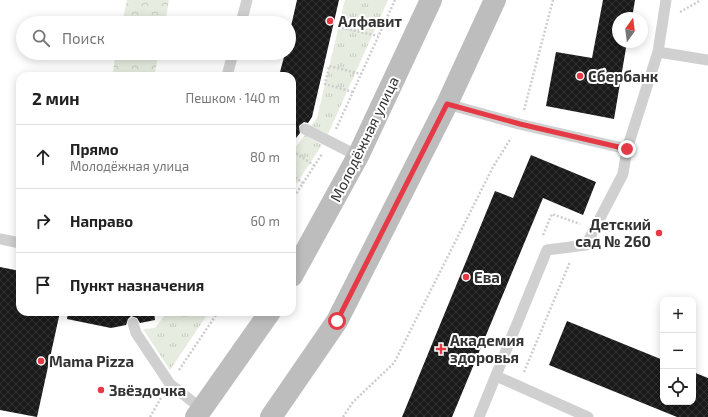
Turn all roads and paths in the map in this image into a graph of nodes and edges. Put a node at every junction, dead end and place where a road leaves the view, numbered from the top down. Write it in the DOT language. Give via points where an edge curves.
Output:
graph roads {
  1 [pos="247,0"];
  2 [pos="395,0"];
  3 [pos="431,0"];
  4 [pos="495,0"];
  5 [pos="553,0"];
  6 [pos="666,0"];
  7 [pos="243,16"];
  8 [pos="338,27"];
  9 [pos="378,36"];
  10 [pos="658,52"];
  11 [pos="231,60"];
  12 [pos="708,60"];
  13 [pos="228,72"];
  14 [pos="361,74"];
  15 [pos="353,92"];
  16 [pos="447,104"];
  17 [pos="520,124"];
  18 [pos="305,129"];
  19 [pos="330,143"];
  20 [pos="627,149"];
  21 [pos="296,153"];
  22 [pos="358,156"];
  23 [pos="315,166"];
  24 [pos="296,178"];
  25 [pos="303,183"];
  26 [pos="296,194"];
  27 [pos="0,238"];
  28 [pos="16,242"];
  29 [pos="576,247"];
  30 [pos="296,269"];
  31 [pos="215,316"];
  32 [pos="267,316"];
  33 [pos="133,323"];
  34 [pos="496,376"];
  35 [pos="170,384"];
  36 [pos="518,386"];
  37 [pos="199,413"];
  38 [pos="150,417"];
  39 [pos="270,417"];
  40 [pos="343,417"];
  41 [pos="479,417"];
  42 [pos="588,417"];
  1 -- 7 [label="lane"];
  2 -- 9 [label="path"];
  3 -- 22 [label="main road, Молодёжная улица"];
  4 -- 16 [label="main road"];
  5 -- 17 [label="path"];
  6 -- 10 [label="lane"];
  8 -- 9 [label="path"];
  9 -- 14 [label="path"];
  10 -- 12 [label="lane"];
  10 -- 20 [label="lane"];
  11 -- 13 [label="lane"];
  14 -- 15 [label="path"];
  14 -- 15 [label="path" via="329,66 325,84"];
  15 -- 19 [label="path"];
  16 -- 17 [label="lane"];
  16 -- 39 [label="main road" via="337,321"];
  17 -- 20 [label="lane"];
  17 -- 40 [label="path" via="493,167 394,363 353,402"];
  18 -- 19 [label="lane"];
  19 -- 22 [label="lane"];
  19 -- 23 [label="path"];
  20 -- 29 [label="lane" via="623,174 586,245"];
  21 -- 23 [label="path"];
  22 -- 30 [label="main road, Молодёжная улица"];
  23 -- 25 [label="path"];
  24 -- 25 [label="path"];
  25 -- 26 [label="path"];
  27 -- 28 [label="lane"];
  29 -- 34 [label="lane" via="547,250"];
  29 -- 36 [label="path"];
  31 -- 35 [label="path"];
  32 -- 37 [label="main road"];
  33 -- 35 [label="lane" via="136,333"];
  34 -- 36 [label="lane"];
  34 -- 41 [label="lane"];
  35 -- 37 [label="lane"];
  35 -- 38 [label="path"];
  36 -- 42 [label="lane"];
}
